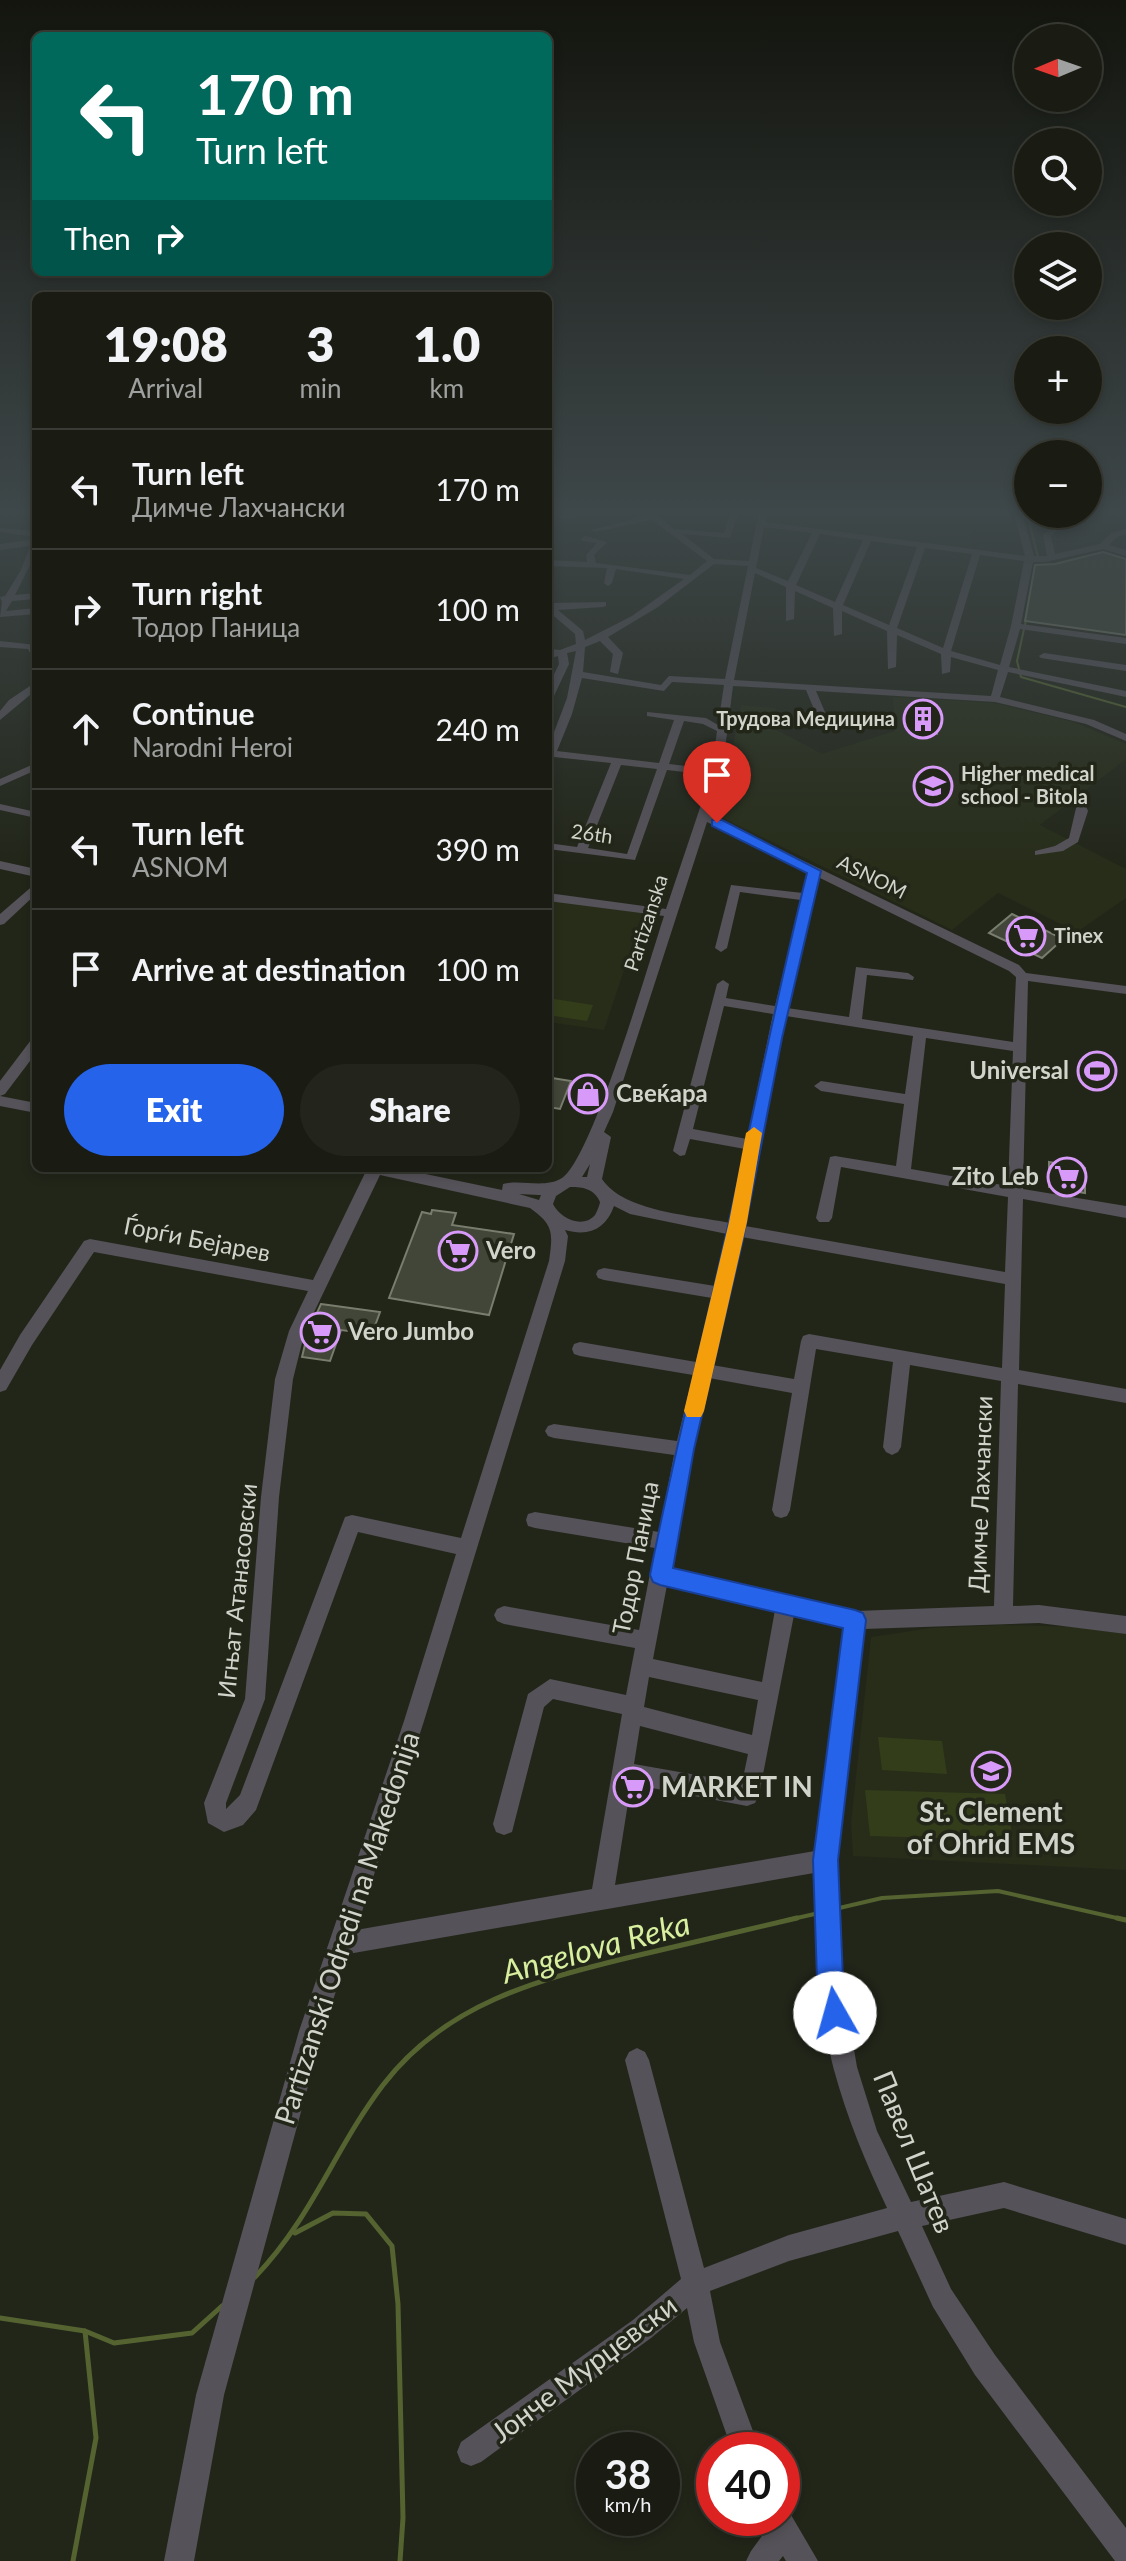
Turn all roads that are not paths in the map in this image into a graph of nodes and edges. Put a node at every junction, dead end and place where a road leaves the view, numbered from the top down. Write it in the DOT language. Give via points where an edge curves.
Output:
graph roads {
  1 [pos="892,629"];
  2 [pos="567,630"];
  3 [pos="616,630"];
  4 [pos="740,630"];
  5 [pos="837,630"];
  6 [pos="893,630"];
  7 [pos="953,630"];
  8 [pos="1015,630"];
  9 [pos="1043,630"];
  10 [pos="837,634"];
  11 [pos="602,637"];
  12 [pos="1126,641"];
  13 [pos="0,644"];
  14 [pos="582,646"];
  15 [pos="32,647"];
  16 [pos="562,653"];
  17 [pos="946,653"];
  18 [pos="552,654"];
  19 [pos="1044,656"];
  20 [pos="891,667"];
  21 [pos="1002,668"];
  22 [pos="1126,668"];
  23 [pos="615,672"];
  24 [pos="945,672"];
  25 [pos="578,675"];
  26 [pos="729,682"];
  27 [pos="32,688"];
  28 [pos="810,688"];
  29 [pos="552,690"];
  30 [pos="1126,694"];
  31 [pos="995,699"];
  32 [pos="651,714"];
  33 [pos="0,717"];
  34 [pos="680,718"];
  35 [pos="826,726"];
  36 [pos="723,729"];
  37 [pos="1126,738"];
  38 [pos="552,750"];
  39 [pos="552,756"];
  40 [pos="617,761"];
  41 [pos="663,766"];
  42 [pos="32,768"];
  43 [pos="717,773"];
  44 [pos="0,783"];
  45 [pos="1081,806"];
  46 [pos="0,807"];
  47 [pos="32,812"];
  48 [pos="703,816"];
  49 [pos="552,847"];
  50 [pos="581,851"];
  51 [pos="1039,853"];
  52 [pos="0,865"];
  53 [pos="814,871"];
  54 [pos="32,872"];
  55 [pos="32,891"];
  56 [pos="806,897"];
  57 [pos="552,898"];
  58 [pos="670,913"];
  59 [pos="0,921"];
  60 [pos="721,948"];
  61 [pos="846,967"];
  62 [pos="861,970"];
  63 [pos="1022,976"];
  64 [pos="908,977"];
  65 [pos="723,984"];
  66 [pos="1126,990"];
  67 [pos="718,1001"];
  68 [pos="780,1011"];
  69 [pos="855,1022"];
  70 [pos="920,1032"];
  71 [pos="32,1048"];
  72 [pos="1021,1048"];
  73 [pos="821,1086"];
  74 [pos="0,1091"];
  75 [pos="912,1100"];
  76 [pos="0,1101"];
  77 [pos="32,1107"];
  78 [pos="606,1112"];
  79 [pos="685,1133"];
  80 [pos="751,1145"];
  81 [pos="680,1151"];
  82 [pos="371,1172"];
  83 [pos="396,1172"];
  84 [pos="903,1173"];
  85 [pos="562,1184"];
  86 [pos="603,1192"];
  87 [pos="1018,1193"];
  88 [pos="1126,1212"];
  89 [pos="551,1216"];
  90 [pos="824,1218"];
  91 [pos="592,1224"];
  92 [pos="736,1230"];
  93 [pos="604,1274"];
  94 [pos="1014,1280"];
  95 [pos="317,1287"];
  96 [pos="721,1293"];
  97 [pos="543,1302"];
  98 [pos="580,1349"];
  99 [pos="902,1357"];
  100 [pos="705,1369"];
  101 [pos="1011,1376"];
  102 [pos="0,1385"];
  103 [pos="800,1387"];
  104 [pos="1126,1396"];
  105 [pos="554,1431"];
  106 [pos="892,1447"];
  107 [pos="684,1449"];
  108 [pos="781,1510"];
  109 [pos="535,1520"];
  110 [pos="665,1541"];
  111 [pos="467,1548"];
  112 [pos="660,1575"];
  113 [pos="786,1604"];
  114 [pos="1003,1614"];
  115 [pos="504,1615"];
  116 [pos="855,1620"];
  117 [pos="1126,1625"];
  118 [pos="646,1641"];
  119 [pos="641,1666"];
  120 [pos="770,1693"];
  121 [pos="632,1710"];
  122 [pos="760,1747"];
  123 [pos="622,1772"];
  124 [pos="504,1824"];
  125 [pos="825,1860"];
  126 [pos="602,1899"];
  127 [pos="339,1944"];
  128 [pos="637,2060"];
  129 [pos="902,2217"];
  130 [pos="1126,2232"];
  131 [pos="695,2284"];
  132 [pos="740,2432"];
  133 [pos="471,2452"];
  134 [pos="774,2536"];
  135 [pos="787,2536"];
  136 [pos="1126,2552"];
  137 [pos="179,2561"];
  138 [pos="761,2561"];
  139 [pos="803,2561"];
  1 -- 20 [label="street"];
  2 -- 14 [label="street"];
  3 -- 11 [label="street"];
  4 -- 26 [label="street, Partizanska"];
  5 -- 10 [label="street"];
  6 -- 17 [label="street"];
  7 -- 17 [label="street"];
  8 -- 21 [label="street"];
  9 -- 12 [label="street"];
  11 -- 14 [label="street"];
  11 -- 23 [label="street" via="618,653"];
  13 -- 15 [label="street"];
  14 -- 16 [label="street"];
  14 -- 25 [label="street"];
  16 -- 18 [label="street"];
  16 -- 29 [label="street" via="564,664"];
  17 -- 21 [label="street"];
  17 -- 24 [label="street"];
  19 -- 22 [label="street"];
  21 -- 30 [label="street"];
  21 -- 31 [label="street"];
  25 -- 26 [label="street" via="612,676 618,682 664,688 669,679"];
  25 -- 38 [label="street"];
  26 -- 28 [label="street"];
  26 -- 36 [label="street, Partizanska"];
  27 -- 33 [label="street"];
  28 -- 31 [label="street"];
  28 -- 35 [label="street"];
  31 -- 37 [label="street" via="1090,722"];
  32 -- 34 [label="street"];
  34 -- 36 [label="street"];
  34 -- 41 [label="street"];
  36 -- 43 [label="street, Partizanska"];
  39 -- 40 [label="street"];
  40 -- 41 [label="street"];
  40 -- 50 [label="street"];
  41 -- 43 [label="street"];
  41 -- 50 [label="street, 26th" via="631,858"];
  42 -- 44 [label="street"];
  43 -- 48 [label="street, Partizanska"];
  45 -- 51 [label="street" via="1074,840"];
  46 -- 47 [label="street"];
  48 -- 53 [label="street, ASNOM"];
  48 -- 58 [label="street, Partizanska"];
  49 -- 50 [label="street, 26th"];
  52 -- 54 [label="street"];
  53 -- 56 [label="street, Тодор Паница"];
  53 -- 63 [label="street, ASNOM"];
  55 -- 59 [label="street"];
  56 -- 60 [label="street" via="735,888"];
  56 -- 68 [label="street, Тодор Паница"];
  57 -- 58 [label="street"];
  58 -- 78 [label="street, Partizanska"];
  61 -- 62 [label="street"];
  62 -- 64 [label="street"];
  62 -- 69 [label="street"];
  63 -- 66 [label="street"];
  63 -- 72 [label="street, Димче Лахчански"];
  65 -- 67 [label="street"];
  67 -- 68 [label="street"];
  67 -- 79 [label="street"];
  68 -- 69 [label="street"];
  68 -- 80 [label="street, Тодор Паница"];
  69 -- 70 [label="street"];
  70 -- 72 [label="street"];
  70 -- 75 [label="street"];
  71 -- 74 [label="street"];
  72 -- 87 [label="street, Димче Лахчански"];
  73 -- 75 [label="street"];
  75 -- 84 [label="street"];
  76 -- 77 [label="street"];
  78 -- 85 [label="street, Partizanska" via="576,1176"];
  78 -- 86 [label="street, Partizanska" via="594,1179"];
  79 -- 80 [label="street"];
  79 -- 81 [label="street"];
  80 -- 92 [label="street, Тодор Паница"];
  82 -- 95 [label="street, Игњат Атанасовски"];
  83 -- 85 [label="street" via="520,1190"];
  83 -- 89 [label="street" via="535,1204"];
  84 -- 87 [label="street"];
  84 -- 90 [label="street" via="835,1161"];
  85 -- 86 [label="street" via="585,1182"];
  85 -- 89 [label="street" via="546,1198"];
  86 -- 91 [label="street" via="607,1210"];
  86 -- 92 [label="street" via="630,1208"];
  87 -- 88 [label="street"];
  87 -- 94 [label="street, Димче Лахчански"];
  89 -- 91 [label="street" via="569,1226"];
  89 -- 97 [label="street, Partizanski Odredi na Makedonija" via="560,1236 559,1249"];
  91 -- 92 [label="street" via="640,1217"];
  91 -- 97 [label="street, Partizanski Odredi na Makedonija" via="571,1240"];
  92 -- 94 [label="street"];
  92 -- 96 [label="street, Тодор Паница"];
  93 -- 96 [label="street"];
  94 -- 101 [label="street, Димче Лахчански"];
  95 -- 102 [label="street, Ѓорѓи Бејарев" via="90,1245"];
  95 -- 111 [label="street, Игњат Атанасовски" via="284,1379 255,1699 215,1803 216,1815 224,1821 235,1817 248,1802 352,1523"];
  96 -- 100 [label="street, Тодор Паница"];
  97 -- 111 [label="street, Partizanski Odredi na Makedonija"];
  98 -- 100 [label="street"];
  99 -- 101 [label="street, Димче Лахчански"];
  99 -- 103 [label="street, Димче Лахчански" via="809,1335"];
  99 -- 106 [label="street"];
  100 -- 103 [label="street"];
  100 -- 107 [label="street, Тодор Паница"];
  101 -- 104 [label="street, Димче Лахчански"];
  101 -- 114 [label="street, Димче Лахчански"];
  103 -- 108 [label="street, Димче Лахчански"];
  105 -- 107 [label="street"];
  107 -- 110 [label="street, Тодор Паница"];
  109 -- 110 [label="street"];
  110 -- 112 [label="street, Тодор Паница"];
  111 -- 127 [label="street, Partizanski Odredi na Makedonija"];
  112 -- 113 [label="street, Димче Лахчански"];
  112 -- 118 [label="street, Тодор Паница"];
  113 -- 116 [label="street, Димче Лахчански"];
  113 -- 120 [label="street"];
  114 -- 116 [label="street, Димче Лахчански"];
  114 -- 117 [label="street, Димче Лахчански"];
  115 -- 118 [label="street"];
  116 -- 125 [label="street, Павел Шатев"];
  118 -- 119 [label="street, Тодор Паница"];
  119 -- 120 [label="street"];
  119 -- 121 [label="street, Тодор Паница"];
  120 -- 122 [label="street"];
  121 -- 122 [label="street"];
  121 -- 123 [label="street, Тодор Паница"];
  121 -- 124 [label="street" via="550,1689 541,1694"];
  122 -- 123 [label="street" via="747,1795"];
  123 -- 126 [label="street, Тодор Паница"];
  125 -- 126 [label="street"];
  125 -- 129 [label="street, Павел Шатев" via="830,1979 845,2067 866,2134"];
  126 -- 127 [label="street"];
  127 -- 137 [label="street, Partizanski Odredi na Makedonija" via="228,2321"];
  128 -- 131 [label="street, Јонче Мурџевски"];
  129 -- 130 [label="street, Јонче Мурџевски" via="1004,2195"];
  129 -- 131 [label="street, Јонче Мурџевски" via="789,2248"];
  129 -- 136 [label="street, Павел Шатев" via="942,2298 985,2365"];
  131 -- 132 [label="street, Јонче Мурџевски" via="707,2342"];
  131 -- 133 [label="street, Јонче Мурџевски" via="642,2329"];
  134 -- 138 [label="street"];
  135 -- 139 [label="street"];
}
